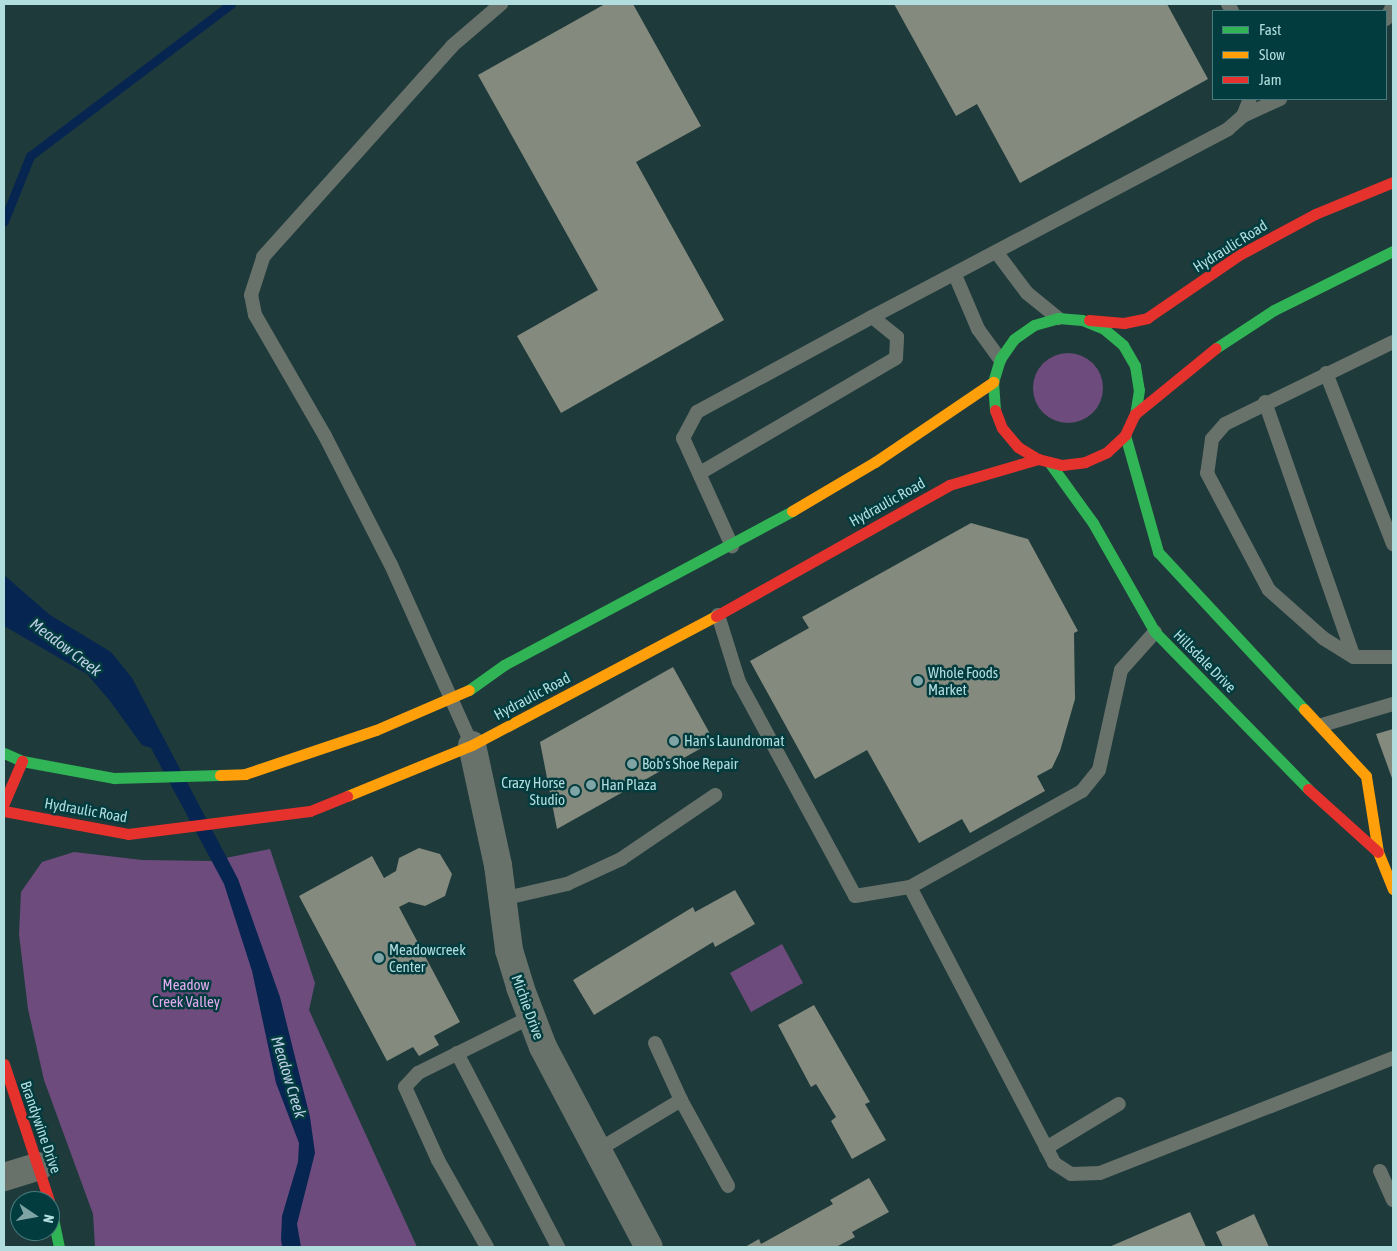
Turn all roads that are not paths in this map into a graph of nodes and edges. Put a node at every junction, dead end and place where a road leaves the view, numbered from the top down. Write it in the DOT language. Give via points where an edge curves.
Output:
graph roads {
  1 [pos="501,4"];
  2 [pos="1393,5"];
  3 [pos="1387,17"];
  4 [pos="1250,100"];
  5 [pos="1278,100"];
  6 [pos="1244,116"];
  7 [pos="1393,182"];
  8 [pos="1393,251"];
  9 [pos="997,253"];
  10 [pos="955,275"];
  11 [pos="872,317"];
  12 [pos="1058,318"];
  13 [pos="1082,320"];
  14 [pos="1393,342"];
  15 [pos="1000,359"];
  16 [pos="1326,373"];
  17 [pos="993,382"];
  18 [pos="1265,402"];
  19 [pos="1135,414"];
  20 [pos="1125,435"];
  21 [pos="1043,460"];
  22 [pos="700,473"];
  23 [pos="1393,544"];
  24 [pos="732,546"];
  25 [pos="718,615"];
  26 [pos="1155,632"];
  27 [pos="1354,657"];
  28 [pos="1393,657"];
  29 [pos="452,700"];
  30 [pos="1393,704"];
  31 [pos="1322,725"];
  32 [pos="472,746"];
  33 [pos="4,753"];
  34 [pos="22,762"];
  35 [pos="716,795"];
  36 [pos="4,803"];
  37 [pos="4,811"];
  38 [pos="1378,852"];
  39 [pos="910,887"];
  40 [pos="1393,889"];
  41 [pos="502,900"];
  42 [pos="531,1017"];
  43 [pos="655,1042"];
  44 [pos="457,1053"];
  45 [pos="1393,1058"];
  46 [pos="4,1064"];
  47 [pos="681,1100"];
  48 [pos="1119,1104"];
  49 [pos="1046,1148"];
  50 [pos="598,1150"];
  51 [pos="40,1166"];
  52 [pos="1380,1171"];
  53 [pos="4,1178"];
  54 [pos="728,1186"];
  55 [pos="47,1191"];
  56 [pos="1393,1200"];
  57 [pos="487,1247"];
  58 [pos="558,1247"];
  59 [pos="648,1247"];
  1 -- 29 [label="lane" via="452,46 263,257 254,275 252,295 255,314 326,436 391,565"];
  2 -- 3 [label="lane"];
  4 -- 6 [label="lane"];
  5 -- 6 [label="lane"];
  6 -- 9 [label="lane"];
  7 -- 13 [label="main road, Hydraulic Road" via="1315,214 1239,255 1147,318 1124,323"];
  8 -- 19 [label="main road, Hydraulic Road" via="1274,310 1207,354"];
  9 -- 10 [label="lane"];
  9 -- 12 [label="lane" via="1027,293"];
  10 -- 11 [label="lane"];
  10 -- 15 [label="lane" via="978,329"];
  11 -- 22 [label="lane" via="697,412 683,438"];
  11 -- 22 [label="lane" via="898,337 896,358"];
  12 -- 13 [label="main road, Hydraulic Road"];
  12 -- 15 [label="main road, Hydraulic Road" via="1034,325 1014,339"];
  13 -- 19 [label="main road, Hydraulic Road" via="1104,329 1131,359 1139,390"];
  14 -- 16 [label="lane"];
  15 -- 17 [label="main road, Hydraulic Road"];
  16 -- 18 [label="lane"];
  16 -- 23 [label="lane"];
  17 -- 21 [label="main road, Hydraulic Road" via="994,406 1002,428 1018,447"];
  17 -- 24 [label="main road" via="875,462"];
  18 -- 27 [label="lane"];
  18 -- 27 [label="lane" via="1225,424 1212,439 1207,473 1269,590 1323,638"];
  19 -- 20 [label="main road, Hydraulic Road"];
  20 -- 21 [label="main road, Hydraulic Road" via="1107,452 1085,462"];
  20 -- 31 [label="main road, Hillsdale Drive" via="1158,552 1193,595"];
  21 -- 25 [label="main road, Hydraulic Road" via="949,485"];
  21 -- 26 [label="main road, Hillsdale Drive" via="1093,522"];
  22 -- 24 [label="lane"];
  24 -- 29 [label="main road" via="504,665"];
  25 -- 32 [label="main road, Hydraulic Road"];
  25 -- 39 [label="lane" via="739,682 855,896"];
  26 -- 38 [label="main road, Hillsdale Drive" via="1324,805"];
  26 -- 39 [label="lane" via="1121,670 1099,770 1082,792"];
  27 -- 28 [label="lane"];
  29 -- 32 [label="lane"];
  29 -- 34 [label="main road" via="245,774 114,778"];
  30 -- 31 [label="lane"];
  31 -- 38 [label="main road, Hillsdale Drive" via="1366,776"];
  32 -- 37 [label="main road, Hydraulic Road" via="310,811 251,820 128,834"];
  32 -- 41 [label="street, Michie Drive"];
  33 -- 34 [label="main road"];
  34 -- 36 [label="main road"];
  35 -- 41 [label="lane" via="621,859 567,884"];
  38 -- 40 [label="main road, Hillsdale Drive"];
  39 -- 49 [label="lane"];
  41 -- 42 [label="street, Michie Drive" via="509,950"];
  42 -- 44 [label="lane"];
  42 -- 50 [label="street, Michie Drive"];
  43 -- 47 [label="lane"];
  44 -- 57 [label="lane" via="418,1073 405,1087 438,1160"];
  44 -- 58 [label="lane"];
  45 -- 49 [label="lane" via="1100,1173 1071,1174 1054,1163"];
  46 -- 51 [label="main road, Brandywine Drive"];
  47 -- 50 [label="lane"];
  47 -- 54 [label="lane"];
  48 -- 49 [label="lane"];
  50 -- 59 [label="street, Michie Drive"];
  51 -- 53 [label="street"];
  51 -- 55 [label="main road, Brandywine Drive"];
  52 -- 56 [label="lane"];
}
